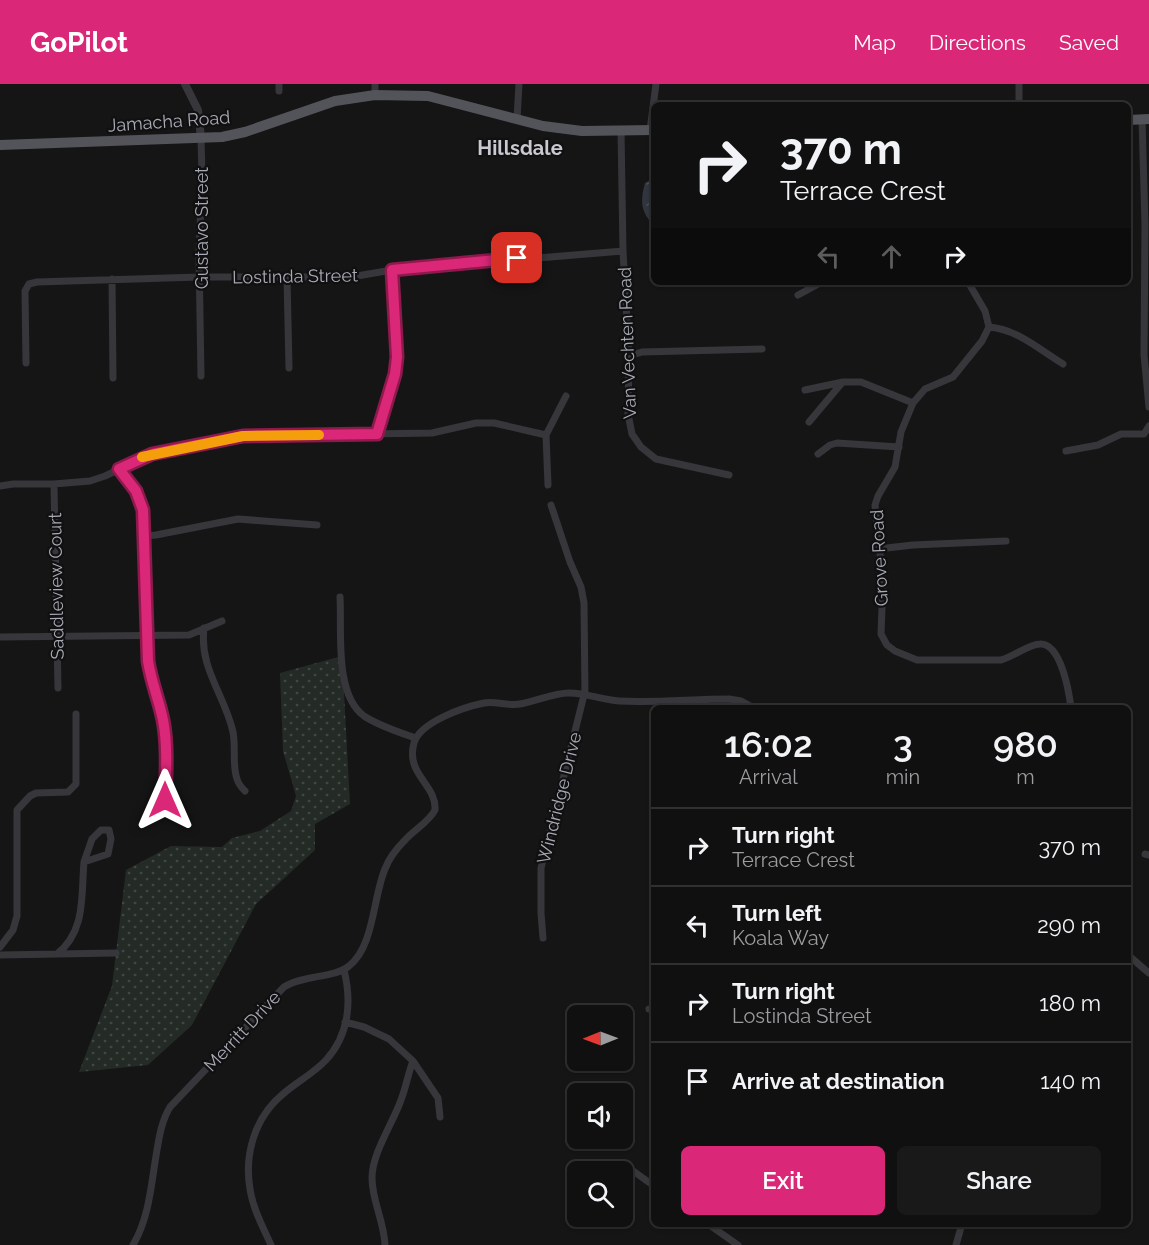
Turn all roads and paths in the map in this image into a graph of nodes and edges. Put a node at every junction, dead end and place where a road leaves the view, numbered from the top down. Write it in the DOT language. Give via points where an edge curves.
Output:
graph roads {
  1 [pos="185,84"];
  2 [pos="519,84"];
  3 [pos="656,84"];
  4 [pos="1019,84"];
  5 [pos="375,89"];
  6 [pos="654,102"];
  7 [pos="1019,102"];
  8 [pos="517,119"];
  9 [pos="1146,119"];
  10 [pos="1131,120"];
  11 [pos="621,130"];
  12 [pos="651,130"];
  13 [pos="201,138"];
  14 [pos="0,145"];
  15 [pos="623,251"];
  16 [pos="392,270"];
  17 [pos="200,277"];
  18 [pos="287,277"];
  19 [pos="112,279"];
  20 [pos="816,285"];
  21 [pos="970,285"];
  22 [pos="798,295"];
  23 [pos="989,327"];
  24 [pos="762,349"];
  25 [pos="629,356"];
  26 [pos="26,363"];
  27 [pos="1063,364"];
  28 [pos="289,368"];
  29 [pos="201,376"];
  30 [pos="113,378"];
  31 [pos="843,382"];
  32 [pos="805,390"];
  33 [pos="566,396"];
  34 [pos="913,403"];
  35 [pos="1149,407"];
  36 [pos="809,422"];
  37 [pos="1149,426"];
  38 [pos="377,434"];
  39 [pos="546,435"];
  40 [pos="898,447"];
  41 [pos="1066,451"];
  42 [pos="818,454"];
  43 [pos="119,469"];
  44 [pos="729,475"];
  45 [pos="54,484"];
  46 [pos="548,485"];
  47 [pos="0,486"];
  48 [pos="551,504"];
  49 [pos="317,525"];
  50 [pos="144,536"];
  51 [pos="1006,542"];
  52 [pos="878,549"];
  53 [pos="340,597"];
  54 [pos="222,621"];
  55 [pos="204,628"];
  56 [pos="147,634"];
  57 [pos="58,636"];
  58 [pos="0,637"];
  59 [pos="58,688"];
  60 [pos="584,695"];
  61 [pos="749,705"];
  62 [pos="1071,705"];
  63 [pos="76,714"];
  64 [pos="415,738"];
  65 [pos="244,791"];
  66 [pos="169,815"];
  67 [pos="84,862"];
  68 [pos="543,938"];
  69 [pos="0,948"];
  70 [pos="116,953"];
  71 [pos="57,954"];
  72 [pos="0,955"];
  73 [pos="1131,958"];
  74 [pos="344,970"];
  75 [pos="1149,973"];
  76 [pos="345,1022"];
  77 [pos="413,1060"];
  78 [pos="440,1117"];
  79 [pos="633,1171"];
  80 [pos="651,1184"];
  81 [pos="712,1227"];
  82 [pos="961,1227"];
  83 [pos="133,1245"];
  84 [pos="271,1245"];
  85 [pos="385,1245"];
  86 [pos="738,1245"];
  87 [pos="956,1245"];
  1 -- 13 [label="street, Gustavo Street" via="198,110"];
  2 -- 8 [label="street"];
  3 -- 6 [label="street"];
  4 -- 7 [label="street"];
  5 -- 8 [label="main road, Jamacha Road" via="428,96"];
  5 -- 13 [label="main road, Jamacha Road" via="245,132"];
  8 -- 11 [label="main road, Jamacha Road" via="582,131"];
  9 -- 10 [label="main road"];
  9 -- 35 [label="street" via="1144,355"];
  11 -- 12 [label="main road, Jamacha Road"];
  11 -- 15 [label="street, Van Vechten Road"];
  13 -- 14 [label="main road, Jamacha Road"];
  13 -- 17 [label="street, Gustavo Street"];
  15 -- 16 [label="street, Lostinda Street"];
  15 -- 25 [label="street, Van Vechten Road"];
  16 -- 18 [label="street, Lostinda Street" via="351,277"];
  16 -- 38 [label="street" via="397,357"];
  17 -- 18 [label="street, Lostinda Street"];
  17 -- 19 [label="street, Lostinda Street"];
  17 -- 29 [label="street, Gustavo Street"];
  18 -- 28 [label="street"];
  19 -- 26 [label="street, Lostinda Street" via="29,284 25,291"];
  19 -- 30 [label="street"];
  20 -- 22 [label="street"];
  21 -- 23 [label="street" via="986,311"];
  23 -- 27 [label="street" via="1012,332"];
  23 -- 34 [label="street, Grove Road" via="953,377 925,389"];
  24 -- 25 [label="street" via="642,352"];
  25 -- 44 [label="street, Van Vechten Road" via="628,414 632,434 640,447 656,459"];
  31 -- 32 [label="street"];
  31 -- 34 [label="street" via="861,382"];
  31 -- 36 [label="street"];
  33 -- 39 [label="street"];
  34 -- 40 [label="street, Grove Road"];
  37 -- 41 [label="street" via="1144,434 1121,434 1098,445"];
  38 -- 39 [label="street" via="432,433 494,423"];
  38 -- 43 [label="street" via="243,436 152,454"];
  39 -- 46 [label="street"];
  40 -- 42 [label="street" via="837,443"];
  40 -- 52 [label="street, Grove Road" via="895,467 875,505"];
  43 -- 45 [label="street" via="90,481"];
  43 -- 50 [label="street" via="140,500"];
  45 -- 47 [label="street"];
  45 -- 57 [label="street, Saddleview Court"];
  48 -- 60 [label="street, Windridge Drive" via="583,595"];
  49 -- 50 [label="street" via="237,519"];
  50 -- 56 [label="street"];
  51 -- 52 [label="street"];
  52 -- 62 [label="street, Grove Road" via="883,582 881,634 887,645 917,660 1000,660 1042,643 1059,662 1068,682"];
  53 -- 64 [label="street" via="343,677 348,696 362,714"];
  54 -- 55 [label="street"];
  55 -- 56 [label="street" via="189,635"];
  55 -- 65 [label="street" via="205,657 229,718 237,779"];
  56 -- 57 [label="street"];
  56 -- 66 [label="street" via="151,679 162,719 165,812"];
  57 -- 58 [label="street"];
  57 -- 59 [label="street, Saddleview Court"];
  60 -- 61 [label="street" via="619,701 729,699"];
  60 -- 64 [label="street" via="561,693 518,704 484,703 426,726"];
  60 -- 68 [label="street, Windridge Drive" via="541,868"];
  63 -- 69 [label="street" via="76,784 68,792 36,793 17,810 17,916 13,930"];
  64 -- 74 [label="street" via="414,766 434,800 435,810 390,859 364,947"];
  67 -- 67 [label="street" via="108,854 109,830 100,830 92,839"];
  67 -- 71 [label="street" via="79,924"];
  70 -- 71 [label="street"];
  71 -- 72 [label="street"];
  73 -- 75 [label="street"];
  74 -- 76 [label="street" via="349,1007"];
  74 -- 83 [label="street, Merritt Drive" via="294,981 284,987 170,1107 159,1134 148,1204"];
  76 -- 77 [label="street" via="389,1040"];
  76 -- 84 [label="street" via="342,1036 330,1055 281,1095 267,1110 255,1134 248,1181"];
  77 -- 78 [label="street" via="438,1098"];
  77 -- 85 [label="street" via="373,1169 373,1193"];
  79 -- 80 [label="street"];
  81 -- 86 [label="street"];
  82 -- 87 [label="street"];
}
